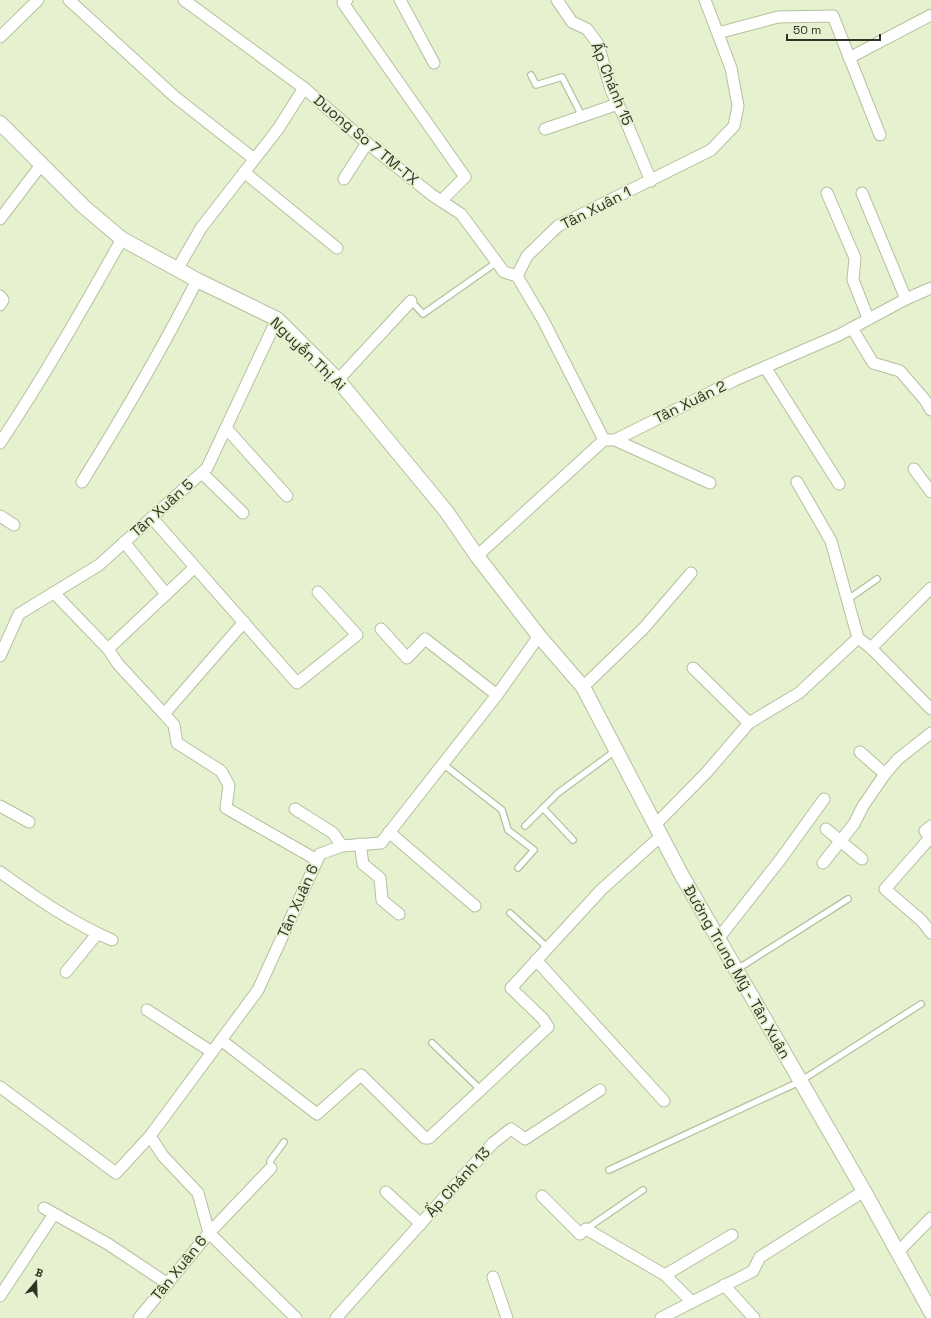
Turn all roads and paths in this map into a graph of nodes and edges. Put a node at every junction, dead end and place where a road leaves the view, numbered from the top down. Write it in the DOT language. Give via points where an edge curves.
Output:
graph roads {
  1 [pos="38,0"];
  2 [pos="69,0"];
  3 [pos="184,0"];
  4 [pos="346,0"];
  5 [pos="400,0"];
  6 [pos="557,0"];
  7 [pos="705,0"];
  8 [pos="931,15"];
  9 [pos="718,33"];
  10 [pos="0,37"];
  11 [pos="849,58"];
  12 [pos="434,62"];
  13 [pos="531,75"];
  14 [pos="304,88"];
  15 [pos="618,104"];
  16 [pos="582,116"];
  17 [pos="0,123"];
  18 [pos="545,129"];
  19 [pos="880,135"];
  20 [pos="367,143"];
  21 [pos="254,159"];
  22 [pos="41,165"];
  23 [pos="244,172"];
  24 [pos="344,179"];
  25 [pos="651,180"];
  26 [pos="827,193"];
  27 [pos="862,193"];
  28 [pos="440,201"];
  29 [pos="0,219"];
  30 [pos="122,239"];
  31 [pos="337,248"];
  32 [pos="497,262"];
  33 [pos="178,268"];
  34 [pos="517,276"];
  35 [pos="197,280"];
  36 [pos="931,288"];
  37 [pos="0,296"];
  38 [pos="906,299"];
  39 [pos="411,301"];
  40 [pos="0,305"];
  41 [pos="868,318"];
  42 [pos="277,319"];
  43 [pos="852,328"];
  44 [pos="765,367"];
  45 [pos="338,380"];
  46 [pos="931,410"];
  47 [pos="226,428"];
  48 [pos="610,440"];
  49 [pos="0,443"];
  50 [pos="914,469"];
  51 [pos="202,473"];
  52 [pos="82,482"];
  53 [pos="797,482"];
  54 [pos="710,484"];
  55 [pos="839,484"];
  56 [pos="931,492"];
  57 [pos="287,496"];
  58 [pos="243,513"];
  59 [pos="0,516"];
  60 [pos="152,518"];
  61 [pos="14,525"];
  62 [pos="124,542"];
  63 [pos="478,556"];
  64 [pos="195,567"];
  65 [pos="691,573"];
  66 [pos="878,579"];
  67 [pos="318,592"];
  68 [pos="54,593"];
  69 [pos="929,593"];
  70 [pos="166,594"];
  71 [pos="847,600"];
  72 [pos="244,622"];
  73 [pos="381,629"];
  74 [pos="539,636"];
  75 [pos="858,638"];
  76 [pos="871,648"];
  77 [pos="108,649"];
  78 [pos="0,656"];
  79 [pos="693,668"];
  80 [pos="582,687"];
  81 [pos="497,695"];
  82 [pos="931,709"];
  83 [pos="164,714"];
  84 [pos="749,723"];
  85 [pos="931,733"];
  86 [pos="616,750"];
  87 [pos="860,752"];
  88 [pos="443,764"];
  89 [pos="885,774"];
  90 [pos="824,799"];
  91 [pos="0,806"];
  92 [pos="295,808"];
  93 [pos="543,808"];
  94 [pos="29,822"];
  95 [pos="525,826"];
  96 [pos="931,826"];
  97 [pos="826,829"];
  98 [pos="658,831"];
  99 [pos="389,832"];
  100 [pos="573,840"];
  101 [pos="841,841"];
  102 [pos="360,844"];
  103 [pos="342,846"];
  104 [pos="862,859"];
  105 [pos="317,860"];
  106 [pos="823,863"];
  107 [pos="518,868"];
  108 [pos="0,872"];
  109 [pos="848,899"];
  110 [pos="475,906"];
  111 [pos="510,913"];
  112 [pos="399,914"];
  113 [pos="931,933"];
  114 [pos="97,934"];
  115 [pos="718,939"];
  116 [pos="112,940"];
  117 [pos="548,948"];
  118 [pos="536,960"];
  119 [pos="736,970"];
  120 [pos="66,972"];
  121 [pos="921,1004"];
  122 [pos="147,1010"];
  123 [pos="221,1040"];
  124 [pos="432,1043"];
  125 [pos="212,1052"];
  126 [pos="800,1082"];
  127 [pos="0,1087"];
  128 [pos="480,1090"];
  129 [pos="600,1090"];
  130 [pos="664,1101"];
  131 [pos="150,1136"];
  132 [pos="284,1142"];
  133 [pos="271,1168"];
  134 [pos="609,1170"];
  135 [pos="643,1190"];
  136 [pos="864,1191"];
  137 [pos="386,1192"];
  138 [pos="542,1196"];
  139 [pos="931,1218"];
  140 [pos="421,1224"];
  141 [pos="586,1229"];
  142 [pos="209,1234"];
  143 [pos="732,1234"];
  144 [pos="898,1254"];
  145 [pos="665,1275"];
  146 [pos="493,1277"];
  147 [pos="168,1284"];
  148 [pos="724,1286"];
  149 [pos="0,1296"];
  150 [pos="692,1302"];
  151 [pos="931,1312"];
  152 [pos="138,1318"];
  153 [pos="296,1318"];
  154 [pos="336,1318"];
  155 [pos="507,1318"];
  156 [pos="661,1318"];
  157 [pos="754,1318"];
  1 -- 10 [label="street"];
  2 -- 21 [label="street" via="174,96"];
  3 -- 14 [label="street"];
  4 -- 28 [label="street" via="343,2 465,177"];
  5 -- 12 [label="street"];
  6 -- 15 [label="street, Ấp Chánh 15" via="572,22 587,29 598,44 611,90"];
  7 -- 9 [label="street, Tân Xuân 1"];
  8 -- 11 [label="street"];
  9 -- 11 [label="street" via="778,16 833,16"];
  9 -- 25 [label="street, Tân Xuân 1" via="731,68 738,106 734,126 711,150"];
  11 -- 19 [label="street"];
  13 -- 16 [label="lane" via="536,85 562,77"];
  14 -- 20 [label="street, Duong So 7 TM-TX"];
  14 -- 21 [label="street, Duong So 7 TM-TX" via="282,123"];
  15 -- 16 [label="street"];
  15 -- 25 [label="street, Ấp Chánh 15"];
  16 -- 18 [label="street"];
  17 -- 22 [label="street, Nguyễn Thị Ai"];
  20 -- 24 [label="street"];
  20 -- 28 [label="street, Duong So 7 TM-TX"];
  21 -- 23 [label="street, Duong So 7 TM-TX"];
  22 -- 29 [label="street"];
  22 -- 30 [label="street, Nguyễn Thị Ai"];
  23 -- 31 [label="street"];
  23 -- 33 [label="street, Duong So 7 TM-TX" via="201,228"];
  25 -- 34 [label="street, Tân Xuân 1" via="558,226 527,256"];
  26 -- 41 [label="street" via="855,258 853,280"];
  27 -- 38 [label="street"];
  28 -- 32 [label="street, Duong So 7 TM-TX" via="461,214"];
  30 -- 33 [label="street, Nguyễn Thị Ai"];
  30 -- 49 [label="street"];
  32 -- 34 [label="street, Duong So 7 TM-TX" via="504,272"];
  32 -- 39 [label="lane" via="423,314"];
  33 -- 35 [label="street, Nguyễn Thị Ai"];
  34 -- 48 [label="street"];
  35 -- 42 [label="street, Nguyễn Thị Ai"];
  35 -- 52 [label="street" via="165,344"];
  36 -- 38 [label="street, Tân Xuân 2"];
  37 -- 40 [label="street" via="3,300"];
  38 -- 41 [label="street, Tân Xuân 2"];
  39 -- 45 [label="street"];
  41 -- 43 [label="street, Tân Xuân 2"];
  42 -- 45 [label="street, Nguyễn Thị Ai"];
  42 -- 47 [label="street, Tân Xuân 5"];
  43 -- 44 [label="street, Tân Xuân 2"];
  43 -- 46 [label="street" via="873,363 900,371"];
  44 -- 48 [label="street, Tân Xuân 2"];
  44 -- 55 [label="street"];
  45 -- 63 [label="street, Nguyễn Thị Ai" via="446,511"];
  47 -- 51 [label="street, Tân Xuân 5" via="207,468"];
  47 -- 57 [label="street"];
  48 -- 54 [label="street"];
  48 -- 63 [label="street, Tân Xuân 2"];
  50 -- 56 [label="street"];
  51 -- 58 [label="street"];
  51 -- 60 [label="street, Tân Xuân 5"];
  53 -- 71 [label="street" via="831,541"];
  59 -- 61 [label="street"];
  60 -- 62 [label="street, Tân Xuân 5"];
  60 -- 64 [label="street"];
  62 -- 68 [label="street, Tân Xuân 5" via="99,565"];
  62 -- 70 [label="street"];
  63 -- 74 [label="street, Nguyễn Thị Ai"];
  64 -- 70 [label="street"];
  64 -- 72 [label="street"];
  65 -- 80 [label="street" via="643,629"];
  66 -- 71 [label="lane"];
  67 -- 72 [label="street" via="357,635 296,683"];
  68 -- 77 [label="street"];
  68 -- 78 [label="street, Tân Xuân 5" via="19,614"];
  69 -- 76 [label="street"];
  70 -- 77 [label="street"];
  71 -- 75 [label="street"];
  72 -- 83 [label="street"];
  73 -- 81 [label="street" via="407,658 425,639"];
  74 -- 80 [label="street, Đường Trung Mỹ - Tân Xuân"];
  74 -- 81 [label="street, Tân Xuân 6"];
  75 -- 76 [label="street"];
  75 -- 84 [label="street" via="799,692"];
  76 -- 82 [label="street"];
  77 -- 83 [label="street" via="118,664"];
  79 -- 84 [label="street"];
  80 -- 86 [label="street, Đường Trung Mỹ - Tân Xuân"];
  81 -- 88 [label="street, Tân Xuân 6"];
  83 -- 105 [label="street" via="174,725 178,743 221,771 229,786 226,808"];
  84 -- 98 [label="street"];
  85 -- 89 [label="street" via="898,759"];
  86 -- 93 [label="lane" via="558,793"];
  86 -- 98 [label="street, Đường Trung Mỹ - Tân Xuân"];
  87 -- 89 [label="street"];
  88 -- 99 [label="street, Tân Xuân 6"];
  88 -- 107 [label="lane" via="502,810 508,830 534,850"];
  89 -- 101 [label="street"];
  90 -- 115 [label="street"];
  91 -- 94 [label="street"];
  92 -- 103 [label="street" via="333,833"];
  93 -- 95 [label="lane"];
  93 -- 100 [label="lane"];
  96 -- 113 [label="street" via="925,831 930,838 885,889 922,921"];
  97 -- 101 [label="street"];
  98 -- 115 [label="street, Đường Trung Mỹ - Tân Xuân"];
  98 -- 117 [label="street"];
  99 -- 102 [label="street, Tân Xuân 6" via="381,843"];
  99 -- 110 [label="street"];
  101 -- 104 [label="street"];
  101 -- 106 [label="street"];
  102 -- 103 [label="street, Tân Xuân 6"];
  102 -- 112 [label="street" via="363,864 380,878 382,900"];
  103 -- 105 [label="street, Tân Xuân 6" via="320,854"];
  105 -- 123 [label="street, Tân Xuân 6" via="258,990"];
  108 -- 114 [label="street" via="33,896"];
  109 -- 119 [label="lane"];
  111 -- 117 [label="lane"];
  114 -- 116 [label="street"];
  114 -- 120 [label="street"];
  115 -- 119 [label="street, Đường Trung Mỹ - Tân Xuân"];
  117 -- 118 [label="street"];
  118 -- 128 [label="street" via="511,988 548,1027"];
  118 -- 130 [label="street"];
  119 -- 126 [label="street, Đường Trung Mỹ - Tân Xuân"];
  121 -- 126 [label="lane"];
  122 -- 125 [label="street"];
  123 -- 125 [label="street, Tân Xuân 6"];
  123 -- 128 [label="street" via="317,1114 361,1075 427,1139"];
  124 -- 128 [label="lane"];
  125 -- 131 [label="street, Tân Xuân 6"];
  126 -- 134 [label="lane"];
  126 -- 136 [label="street, Đường Trung Mỹ - Tân Xuân"];
  127 -- 131 [label="street, Tân Xuân 6" via="116,1173"];
  129 -- 140 [label="street, Ấp Chánh 13" via="525,1139 511,1129 494,1143"];
  131 -- 142 [label="street, Tân Xuân 6" via="163,1156 198,1193"];
  132 -- 133 [label="lane" via="270,1161"];
  133 -- 142 [label="street"];
  135 -- 141 [label="lane"];
  136 -- 144 [label="street, Đường Trung Mỹ - Tân Xuân"];
  136 -- 148 [label="street" via="760,1258 753,1271"];
  137 -- 140 [label="street"];
  138 -- 141 [label="street" via="580,1234"];
  139 -- 144 [label="street"];
  140 -- 154 [label="street, Ấp Chánh 13"];
  141 -- 145 [label="street"];
  142 -- 147 [label="street, Tân Xuân 6"];
  142 -- 153 [label="street"];
  143 -- 145 [label="street"];
  144 -- 151 [label="street, Đường Trung Mỹ - Tân Xuân"];
  145 -- 150 [label="street"];
  146 -- 155 [label="street"];
  147 -- 149 [label="street" via="108,1244 49,1211"];
  147 -- 152 [label="street, Tân Xuân 6"];
  148 -- 150 [label="street"];
  148 -- 157 [label="street"];
  150 -- 156 [label="street"];
}
